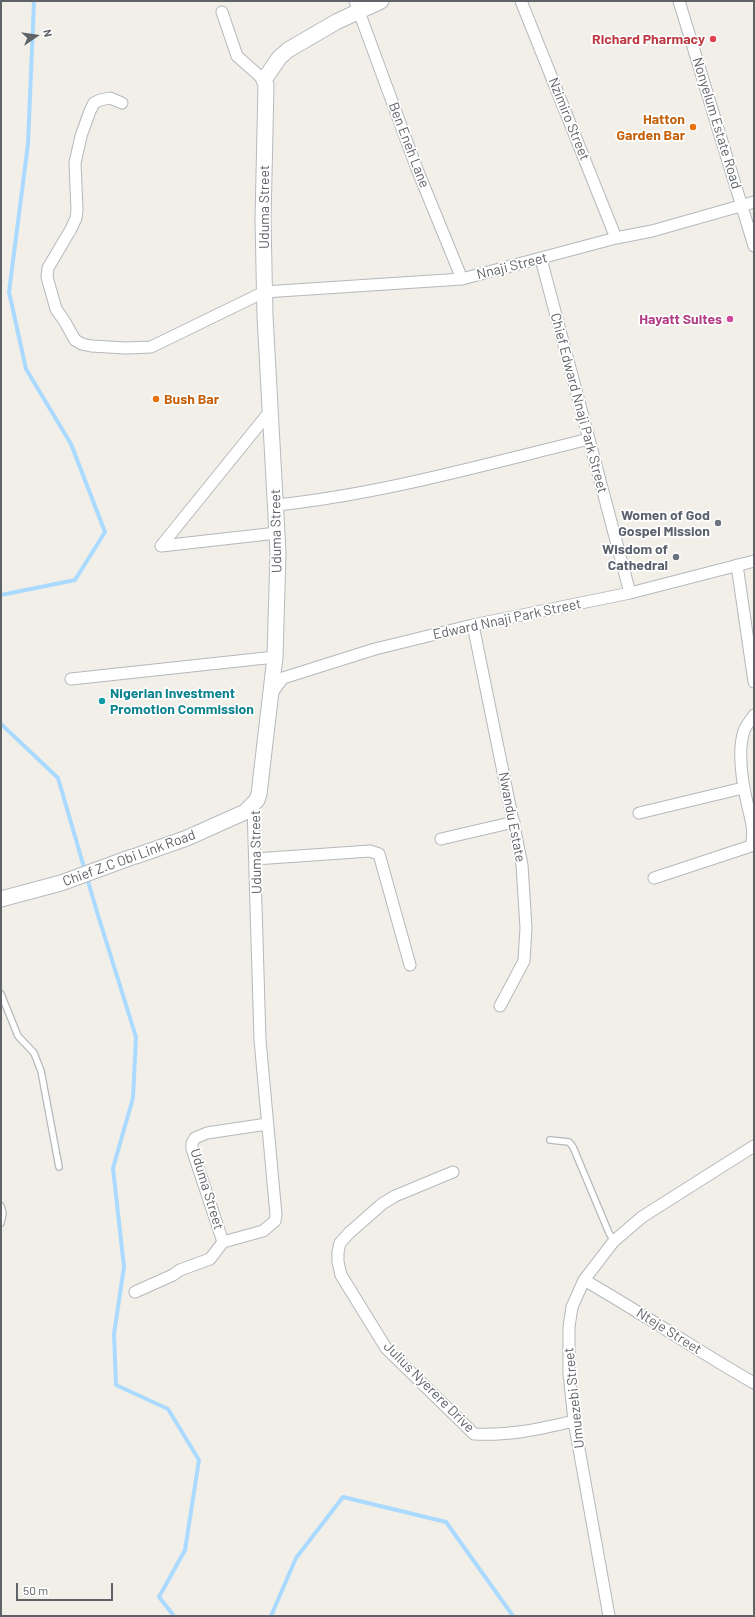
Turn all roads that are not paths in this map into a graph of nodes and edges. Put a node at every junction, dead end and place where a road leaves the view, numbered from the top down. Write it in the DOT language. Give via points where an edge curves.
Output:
graph roads {
  1 [pos="381,1"];
  2 [pos="522,1"];
  3 [pos="679,1"];
  4 [pos="357,6"];
  5 [pos="222,12"];
  6 [pos="264,80"];
  7 [pos="122,103"];
  8 [pos="754,202"];
  9 [pos="742,205"];
  10 [pos="616,238"];
  11 [pos="754,246"];
  12 [pos="541,259"];
  13 [pos="462,279"];
  14 [pos="264,292"];
  15 [pos="271,410"];
  16 [pos="589,439"];
  17 [pos="276,505"];
  18 [pos="277,533"];
  19 [pos="754,561"];
  20 [pos="737,565"];
  21 [pos="630,593"];
  22 [pos="473,625"];
  23 [pos="275,657"];
  24 [pos="71,679"];
  25 [pos="754,682"];
  26 [pos="271,695"];
  27 [pos="754,715"];
  28 [pos="743,788"];
  29 [pos="253,806"];
  30 [pos="639,813"];
  31 [pos="514,822"];
  32 [pos="442,839"];
  33 [pos="255,859"];
  34 [pos="654,878"];
  35 [pos="1,899"];
  36 [pos="410,964"];
  37 [pos="1,994"];
  38 [pos="500,1006"];
  39 [pos="267,1124"];
  40 [pos="550,1140"];
  41 [pos="754,1146"];
  42 [pos="59,1166"];
  43 [pos="453,1172"];
  44 [pos="1,1206"];
  45 [pos="1,1224"];
  46 [pos="614,1241"];
  47 [pos="223,1242"];
  48 [pos="584,1280"];
  49 [pos="135,1292"];
  50 [pos="754,1383"];
  51 [pos="574,1421"];
  52 [pos="609,1616"];
  1 -- 4 [label="street"];
  2 -- 10 [label="street, Nzimiro Street"];
  3 -- 9 [label="street, Nonyelum Estate Road"];
  4 -- 6 [label="street" via="288,50 279,58"];
  4 -- 13 [label="street, Ben Eneh Lane" via="417,169"];
  5 -- 6 [label="street" via="237,56"];
  6 -- 14 [label="street, Uduma Street"];
  7 -- 14 [label="street" via="110,98 100,100 90,111 75,162 76,218 48,268 46,277 51,299 75,340 92,346 145,348"];
  8 -- 9 [label="street, Nnaji Street"];
  9 -- 10 [label="street, Nnaji Street" via="652,231"];
  9 -- 11 [label="street, Nonyelum Estate Road"];
  10 -- 12 [label="street, Nnaji Street"];
  12 -- 13 [label="street, Nnaji Street"];
  12 -- 16 [label="street, Chief Edward Nnaji Park Street"];
  13 -- 14 [label="street, Nnaji Street"];
  14 -- 15 [label="street, Uduma Street"];
  15 -- 17 [label="street, Uduma Street"];
  15 -- 18 [label="street" via="161,546"];
  16 -- 17 [label="street" via="447,474 336,497"];
  16 -- 21 [label="street, Chief Edward Nnaji Park Street"];
  17 -- 18 [label="street, Uduma Street"];
  18 -- 23 [label="street, Uduma Street"];
  19 -- 20 [label="street, Edward Nnaji Park Street"];
  20 -- 21 [label="street, Edward Nnaji Park Street"];
  20 -- 25 [label="street"];
  21 -- 22 [label="street, Edward Nnaji Park Street"];
  22 -- 26 [label="street, Edward Nnaji Park Street" via="375,648 283,678"];
  22 -- 31 [label="street, Nwandu Estate"];
  23 -- 24 [label="street"];
  23 -- 26 [label="street, Uduma Street"];
  26 -- 29 [label="street, Uduma Street" via="260,787"];
  27 -- 28 [label="street" via="744,730"];
  28 -- 30 [label="street"];
  28 -- 34 [label="street" via="754,839 752,846"];
  29 -- 33 [label="street, Uduma Street"];
  29 -- 35 [label="street, Chief Z.C Obi Link Road" via="187,838 60,883"];
  31 -- 32 [label="street"];
  31 -- 38 [label="street, Nwandu Estate" via="522,865 525,955"];
  33 -- 36 [label="street" via="370,851 379,854"];
  33 -- 39 [label="street, Uduma Street" via="260,1040"];
  37 -- 42 [label="lane" via="18,1036 34,1053 41,1071"];
  39 -- 47 [label="street, Uduma Street" via="275,1221 263,1231"];
  39 -- 47 [label="street, Uduma Street" via="207,1133 195,1138 192,1143"];
  40 -- 46 [label="lane" via="569,1142 573,1147"];
  41 -- 46 [label="street, Umuezebi Street" via="642,1217"];
  43 -- 51 [label="street, Julius Nyerere Drive" via="389,1200 349,1233 340,1243 338,1252 341,1274 386,1348 474,1434 508,1434"];
  44 -- 45 [label="lane"];
  46 -- 48 [label="street, Umuezebi Street"];
  47 -- 49 [label="street, Uduma Street" via="210,1259 180,1270"];
  48 -- 50 [label="street, Nteje Street"];
  48 -- 51 [label="street, Umuezebi Street" via="572,1307 569,1327 569,1373"];
  51 -- 52 [label="street, Umuezebi Street"];
}
